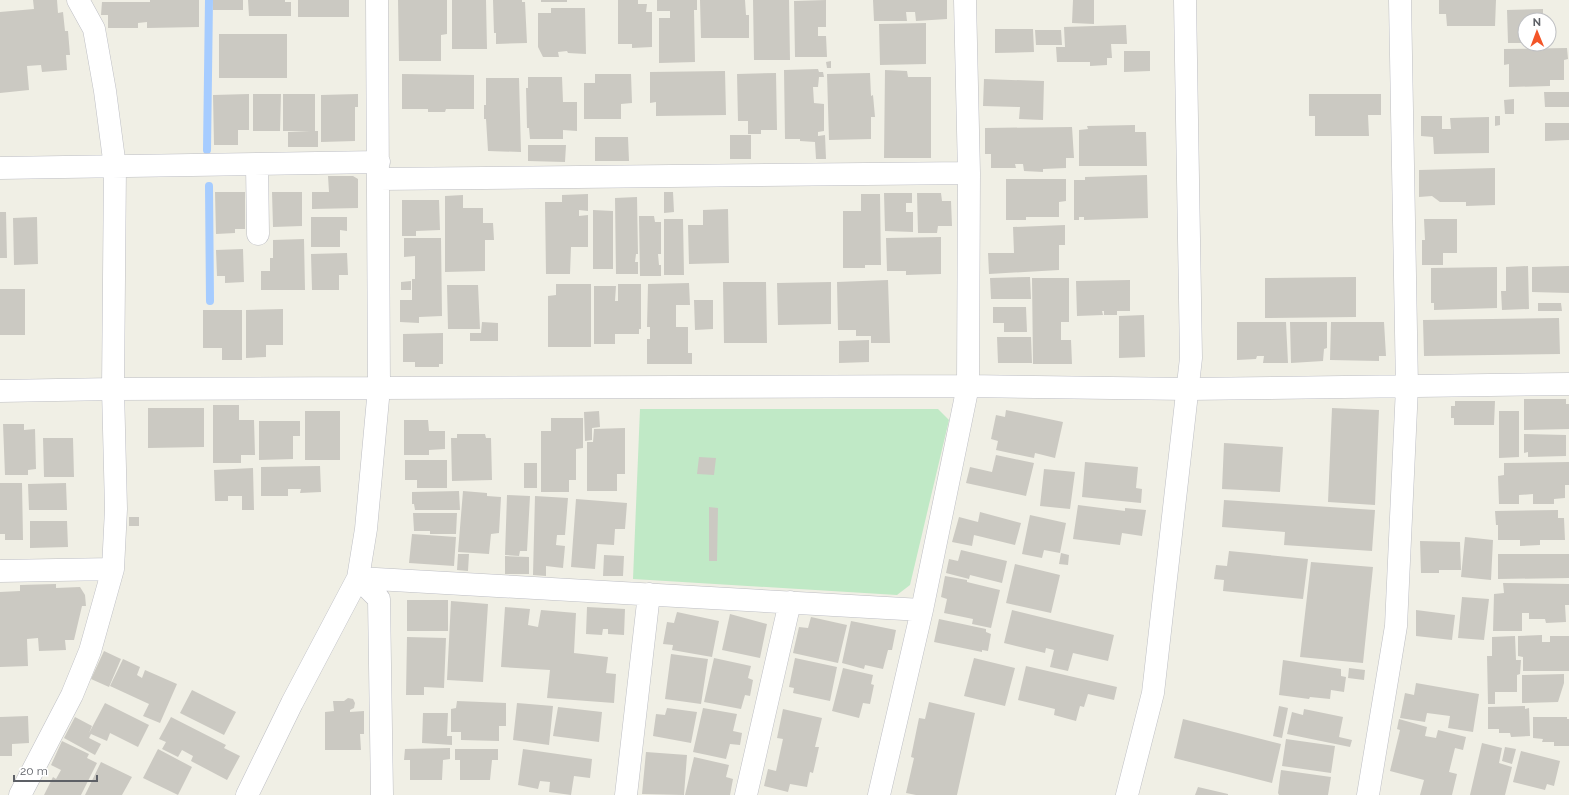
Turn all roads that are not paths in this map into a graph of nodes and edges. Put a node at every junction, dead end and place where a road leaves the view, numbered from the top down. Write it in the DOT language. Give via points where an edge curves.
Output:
graph roads {
  1 [pos="78,0"];
  2 [pos="378,0"];
  3 [pos="965,0"];
  4 [pos="1186,0"];
  5 [pos="1400,0"];
  6 [pos="257,165"];
  7 [pos="115,167"];
  8 [pos="0,168"];
  9 [pos="379,171"];
  10 [pos="968,173"];
  11 [pos="258,234"];
  12 [pos="1569,384"];
  13 [pos="968,386"];
  14 [pos="1406,387"];
  15 [pos="379,388"];
  16 [pos="113,389"];
  17 [pos="1188,389"];
  18 [pos="0,391"];
  19 [pos="113,569"];
  20 [pos="0,571"];
  21 [pos="358,578"];
  22 [pos="649,594"];
  23 [pos="790,602"];
  24 [pos="922,610"];
  25 [pos="20,795"];
  26 [pos="247,795"];
  27 [pos="382,795"];
  28 [pos="626,795"];
  29 [pos="746,795"];
  30 [pos="879,795"];
  31 [pos="1127,795"];
  32 [pos="1368,795"];
  1 -- 7 [label="street" via="94,29"];
  2 -- 9 [label="street"];
  3 -- 10 [label="street"];
  4 -- 17 [label="street" via="1191,358"];
  5 -- 14 [label="street"];
  6 -- 7 [label="street"];
  6 -- 9 [label="street"];
  6 -- 11 [label="street"];
  7 -- 8 [label="street"];
  7 -- 16 [label="street"];
  9 -- 10 [label="street"];
  9 -- 15 [label="street"];
  10 -- 13 [label="street"];
  12 -- 14 [label="street"];
  13 -- 15 [label="street"];
  13 -- 17 [label="street"];
  13 -- 24 [label="street"];
  14 -- 17 [label="street"];
  14 -- 32 [label="street" via="1396,626"];
  15 -- 16 [label="street"];
  15 -- 21 [label="street" via="366,529"];
  16 -- 18 [label="street"];
  16 -- 19 [label="street" via="116,509"];
  17 -- 31 [label="street" via="1153,692"];
  19 -- 20 [label="street"];
  19 -- 25 [label="street" via="90,651 75,688"];
  21 -- 22 [label="street"];
  21 -- 26 [label="street"];
  21 -- 27 [label="street" via="379,599"];
  22 -- 23 [label="street"];
  22 -- 28 [label="street"];
  23 -- 24 [label="street"];
  23 -- 29 [label="street"];
  24 -- 30 [label="street"];
}
